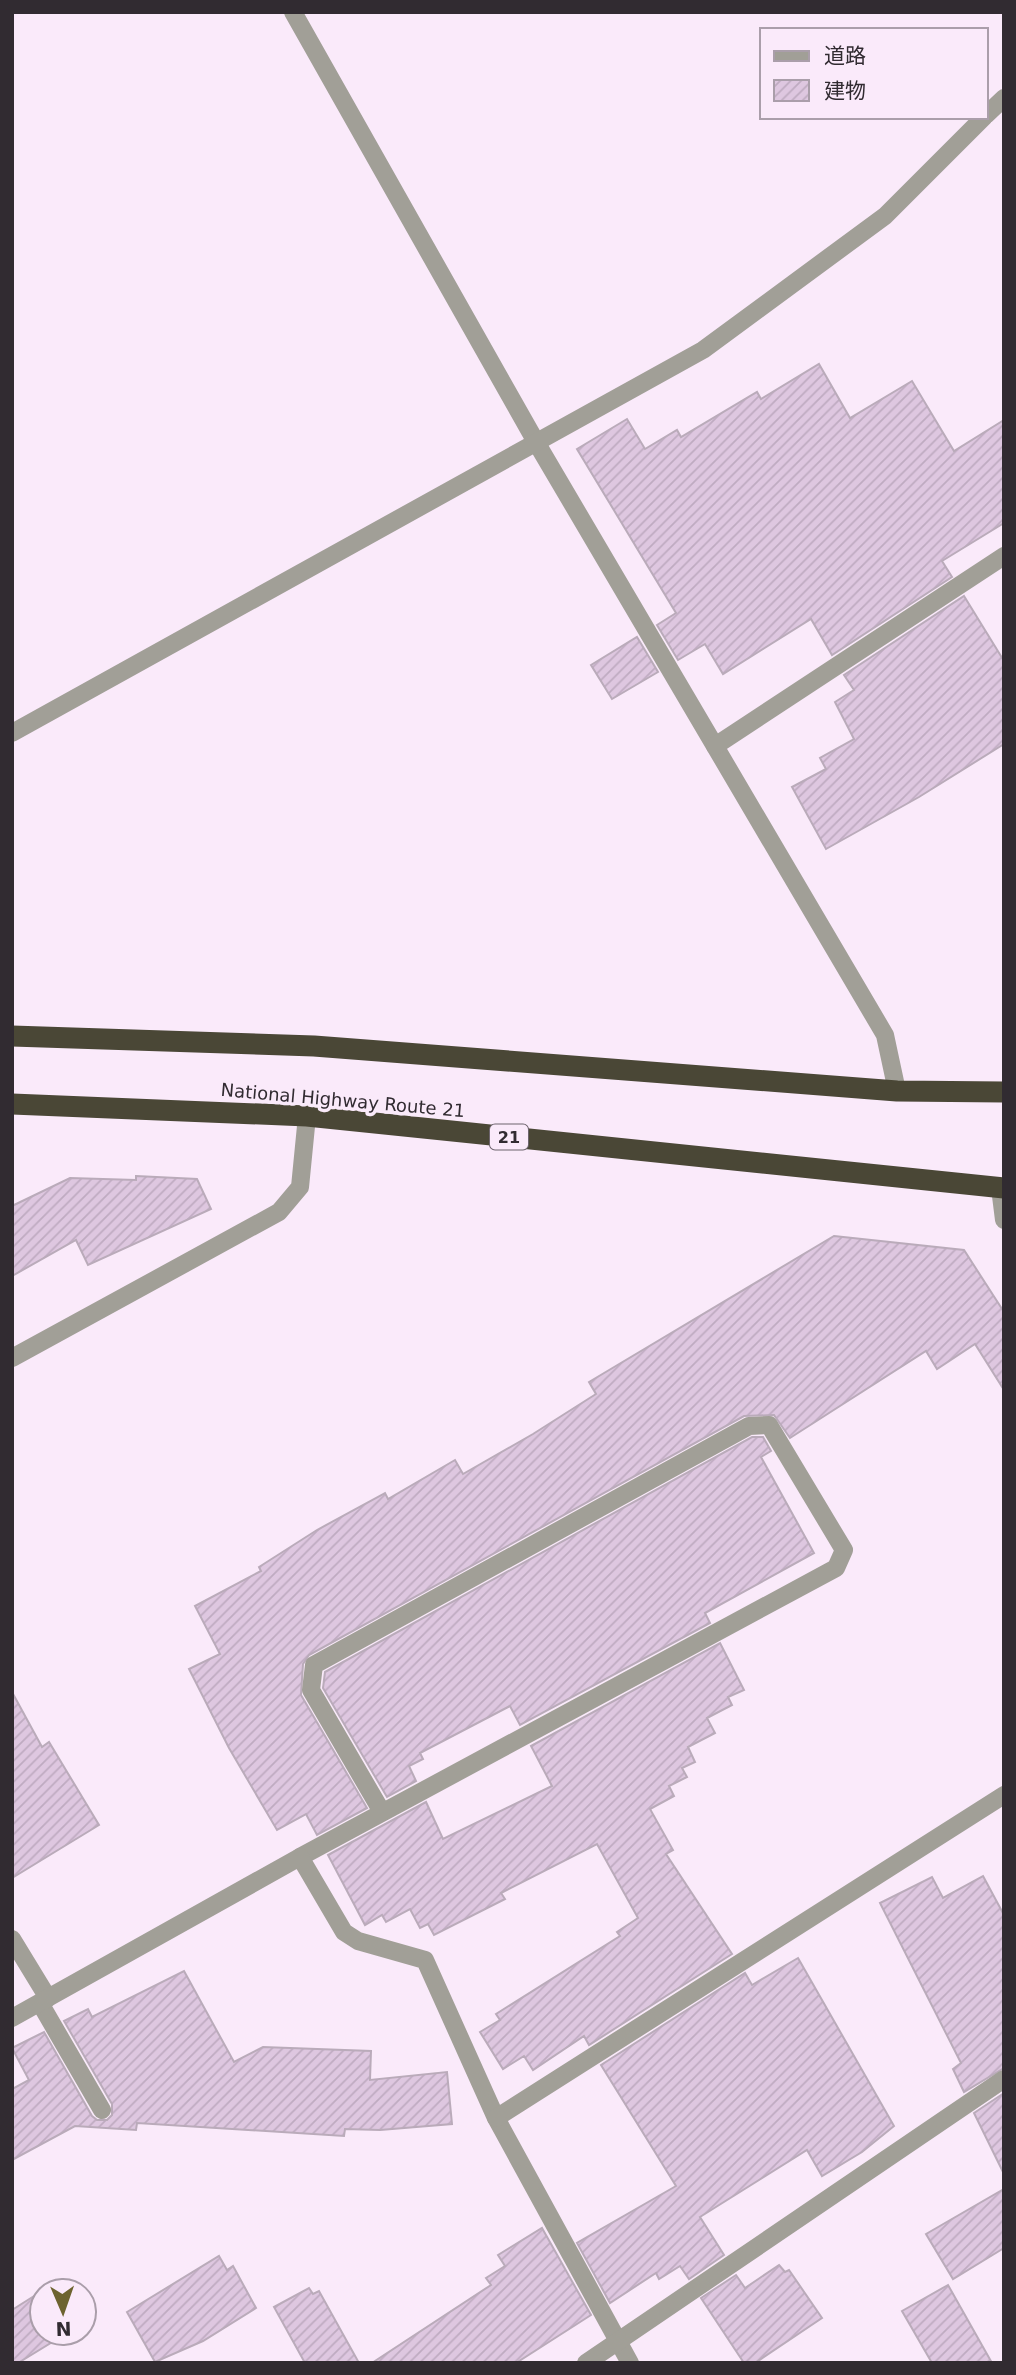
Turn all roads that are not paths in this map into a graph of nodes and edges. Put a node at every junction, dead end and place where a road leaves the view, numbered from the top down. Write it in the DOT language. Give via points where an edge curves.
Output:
graph roads {
  1 [pos="293,12"];
  2 [pos="1004,98"];
  3 [pos="988,113"];
  4 [pos="982,119"];
  5 [pos="536,442"];
  6 [pos="1004,556"];
  7 [pos="12,733"];
  8 [pos="715,746"];
  9 [pos="12,1036"];
  10 [pos="897,1091"];
  11 [pos="1004,1092"];
  12 [pos="12,1104"];
  13 [pos="307,1116"];
  14 [pos="1002,1188"];
  15 [pos="1004,1220"];
  16 [pos="12,1358"];
  17 [pos="1004,1795"];
  18 [pos="382,1812"];
  19 [pos="300,1857"];
  20 [pos="12,1940"];
  21 [pos="44,2000"];
  22 [pos="12,2018"];
  23 [pos="1004,2079"];
  24 [pos="102,2110"];
  25 [pos="496,2118"];
  26 [pos="618,2342"];
  27 [pos="586,2363"];
  28 [pos="630,2363"];
  1 -- 5 [label="street"];
  2 -- 3 [label="street"];
  4 -- 5 [label="street" via="885,216 703,350"];
  5 -- 7 [label="street"];
  5 -- 8 [label="street"];
  6 -- 8 [label="street"];
  8 -- 10 [label="street" via="885,1035"];
  9 -- 10 [label="highway" via="314,1046"];
  10 -- 11 [label="highway"];
  12 -- 13 [label="highway, National Highway Route 21 / 21"];
  13 -- 14 [label="highway, National Highway Route 21 / 21"];
  13 -- 16 [label="street" via="300,1187 279,1212"];
  14 -- 15 [label="street"];
  17 -- 25 [label="street"];
  18 -- 18 [label="street" via="836,1567 844,1550 769,1425 749,1426 314,1665 311,1690"];
  18 -- 19 [label="street"];
  19 -- 21 [label="street"];
  19 -- 25 [label="street" via="344,1932 358,1941 425,1960"];
  20 -- 21 [label="street"];
  21 -- 22 [label="street"];
  21 -- 24 [label="street"];
  23 -- 26 [label="street"];
  25 -- 26 [label="street"];
  26 -- 27 [label="street"];
  26 -- 28 [label="street"];
}
